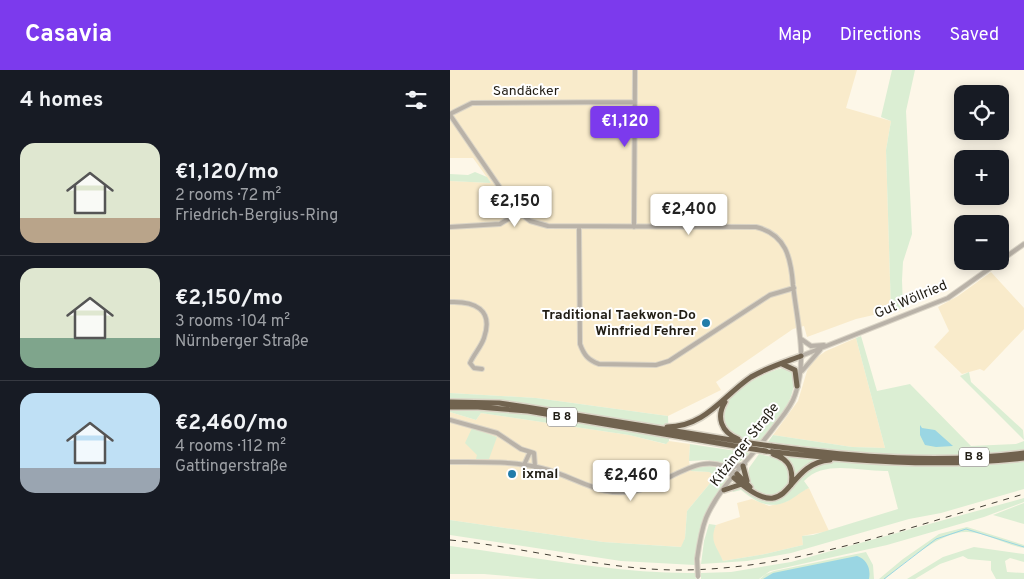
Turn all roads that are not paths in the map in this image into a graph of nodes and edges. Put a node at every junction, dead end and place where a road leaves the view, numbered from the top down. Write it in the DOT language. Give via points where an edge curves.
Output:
graph roads {
  1 [pos="635,70"];
  2 [pos="635,102"];
  3 [pos="450,115"];
  4 [pos="518,213"];
  5 [pos="634,226"];
  6 [pos="450,227"];
  7 [pos="579,227"];
  8 [pos="1024,244"];
  9 [pos="794,288"];
  10 [pos="450,302"];
  11 [pos="800,338"];
  12 [pos="833,344"];
  13 [pos="822,348"];
  14 [pos="801,356"];
  15 [pos="781,364"];
  16 [pos="482,369"];
  17 [pos="800,373"];
  18 [pos="798,386"];
  19 [pos="726,399"];
  20 [pos="450,402"];
  21 [pos="450,407"];
  22 [pos="450,420"];
  23 [pos="654,428"];
  24 [pos="749,446"];
  25 [pos="766,451"];
  26 [pos="532,452"];
  27 [pos="1024,453"];
  28 [pos="1024,458"];
  29 [pos="843,460"];
  30 [pos="450,462"];
  31 [pos="524,465"];
  32 [pos="720,465"];
  33 [pos="744,465"];
  34 [pos="535,467"];
  35 [pos="729,468"];
  36 [pos="736,476"];
  37 [pos="745,484"];
  38 [pos="790,487"];
  39 [pos="724,490"];
  40 [pos="698,578"];
  1 -- 2 [label="street"];
  2 -- 3 [label="street, Sandäcker" via="472,103"];
  2 -- 5 [label="street"];
  3 -- 4 [label="street"];
  4 -- 6 [label="street" via="500,224"];
  4 -- 7 [label="street, Kitzinger Straße" via="538,224"];
  5 -- 7 [label="street, Kitzinger Straße"];
  5 -- 9 [label="street, Kitzinger Straße" via="747,226 770,231 789,254"];
  7 -- 9 [label="street" via="580,344 583,353 599,364 656,365 669,361 770,295"];
  8 -- 12 [label="street, Gut Wöllried" via="948,298"];
  9 -- 11 [label="street, Kitzinger Straße"];
  10 -- 16 [label="street" via="473,303 485,316 484,339 470,363 474,368"];
  11 -- 12 [label="street" via="811,346"];
  11 -- 14 [label="street, Kitzinger Straße"];
  12 -- 13 [label="street"];
  13 -- 14 [label="street"];
  13 -- 17 [label="street"];
  14 -- 15 [label="highway"];
  14 -- 17 [label="street, Kitzinger Straße"];
  15 -- 18 [label="highway" via="795,370"];
  15 -- 19 [label="highway" via="751,378"];
  17 -- 18 [label="street, Kitzinger Straße"];
  18 -- 33 [label="street, Kitzinger Straße" via="787,410"];
  19 -- 23 [label="highway" via="694,422"];
  19 -- 24 [label="highway" via="721,411 722,426"];
  20 -- 23 [label="highway, B 8" via="499,403"];
  21 -- 24 [label="highway, B 8" via="528,411"];
  22 -- 26 [label="street" via="497,433 521,449"];
  23 -- 24 [label="highway, B 8"];
  24 -- 25 [label="highway, B 8, bridge"];
  24 -- 27 [label="highway, B 8, bridge" via="911,458"];
  25 -- 29 [label="highway, B 8"];
  25 -- 38 [label="highway" via="784,458 790,466"];
  26 -- 31 [label="street"];
  26 -- 34 [label="street"];
  28 -- 29 [label="highway, B 8" via="946,463"];
  29 -- 38 [label="highway" via="811,465"];
  30 -- 31 [label="street"];
  31 -- 34 [label="street"];
  32 -- 34 [label="street" via="696,465 645,489 624,493 589,488"];
  32 -- 35 [label="street"];
  32 -- 36 [label="street"];
  33 -- 35 [label="street"];
  33 -- 36 [label="street, Kitzinger Straße"];
  33 -- 37 [label="highway"];
  35 -- 36 [label="street"];
  36 -- 37 [label="highway"];
  36 -- 39 [label="street, Kitzinger Straße"];
  37 -- 38 [label="highway" via="768,499"];
  37 -- 39 [label="highway"];
  39 -- 40 [label="street, Kitzinger Straße, bridge" via="706,517 697,559"];
}
